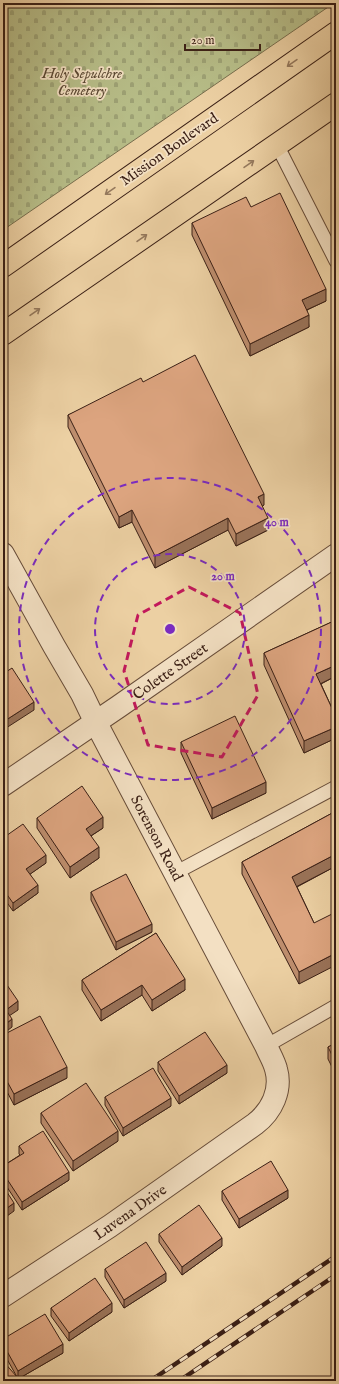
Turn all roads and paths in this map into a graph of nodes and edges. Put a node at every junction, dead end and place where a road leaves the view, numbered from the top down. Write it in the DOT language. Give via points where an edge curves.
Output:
graph roads {
  1 [pos="336,33"];
  2 [pos="336,104"];
  3 [pos="277,145"];
  4 [pos="336,261"];
  5 [pos="3,266"];
  6 [pos="3,334"];
  7 [pos="3,554"];
  8 [pos="336,555"];
  9 [pos="10,581"];
  10 [pos="95,721"];
  11 [pos="3,785"];
  12 [pos="336,786"];
  13 [pos="175,873"];
  14 [pos="336,1006"];
  15 [pos="266,1046"];
  16 [pos="255,1124"];
  17 [pos="3,1296"];
  1 -- 5 [label="main road, Mission Boulevard, one-way"];
  2 -- 3 [label="main road"];
  3 -- 4 [label="lane"];
  6 -- 3 [label="main road, one-way"];
  7 -- 9 [label="street, Sorenson Road"];
  8 -- 10 [label="street, Colette Street"];
  9 -- 10 [label="street, Sorenson Road" via="54,646"];
  10 -- 11 [label="street, Colette Street"];
  10 -- 13 [label="street, Sorenson Road"];
  12 -- 13 [label="lane"];
  13 -- 15 [label="street, Sorenson Road"];
  14 -- 15 [label="lane"];
  15 -- 16 [label="street, Sorenson Road" via="276,1069 278,1091 272,1106"];
  16 -- 17 [label="street, Luvena Drive" via="110,1226"];
}
